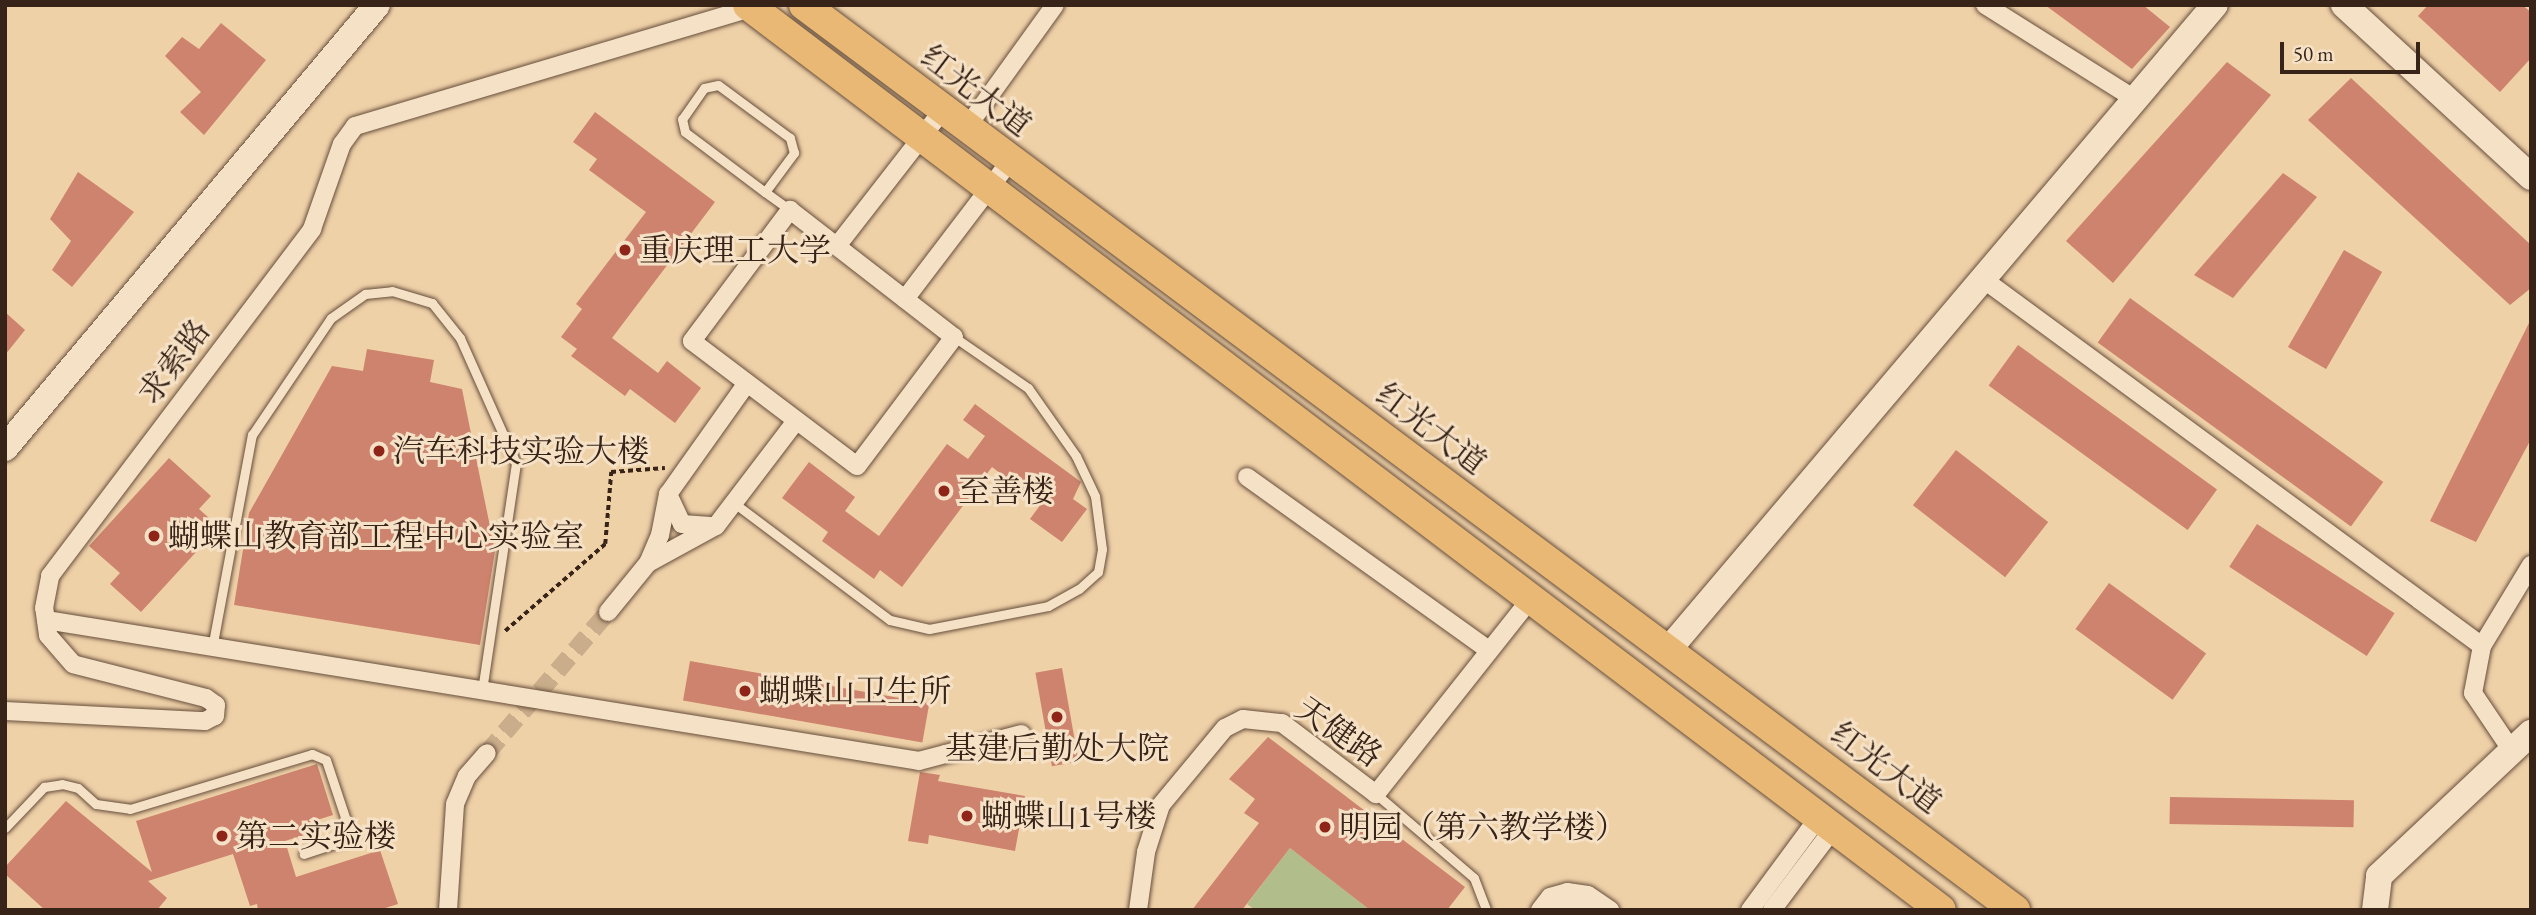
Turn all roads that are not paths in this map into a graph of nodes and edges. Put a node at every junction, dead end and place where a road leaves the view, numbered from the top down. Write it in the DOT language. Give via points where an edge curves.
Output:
graph roads {
  1 [pos="377,5"];
  2 [pos="804,5"];
  3 [pos="1055,5"];
  4 [pos="1985,5"];
  5 [pos="2215,5"];
  6 [pos="2343,5"];
  7 [pos="750,7"];
  8 [pos="2136,99"];
  9 [pos="955,118"];
  10 [pos="921,139"];
  11 [pos="1010,161"];
  12 [pos="2531,177"];
  13 [pos="989,190"];
  14 [pos="765,192"];
  15 [pos="790,210"];
  16 [pos="837,246"];
  17 [pos="1983,279"];
  18 [pos="905,299"];
  19 [pos="954,337"];
  20 [pos="747,383"];
  21 [pos="796,421"];
  22 [pos="5,448"];
  23 [pos="1247,477"];
  24 [pos="668,494"];
  25 [pos="734,503"];
  26 [pos="716,526"];
  27 [pos="648,563"];
  28 [pos="2531,565"];
  29 [pos="1530,601"];
  30 [pos="608,612"];
  31 [pos="46,620"];
  32 [pos="2482,646"];
  33 [pos="1669,649"];
  34 [pos="212,650"];
  35 [pos="1489,650"];
  36 [pos="482,691"];
  37 [pos="5,712"];
  38 [pos="1021,734"];
  39 [pos="2521,742"];
  40 [pos="487,753"];
  41 [pos="1376,794"];
  42 [pos="1825,823"];
  43 [pos="5,828"];
  44 [pos="304,854"];
  45 [pos="448,910"];
  46 [pos="1138,910"];
  47 [pos="1486,910"];
  48 [pos="1540,910"];
  49 [pos="1550,910"];
  50 [pos="1586,910"];
  51 [pos="1610,910"];
  52 [pos="1751,910"];
  53 [pos="1772,910"];
  54 [pos="1941,910"];
  55 [pos="2015,910"];
  56 [pos="2375,910"];
  1 -- 22 [label="street"];
  2 -- 9 [label="main road, 红光大道"];
  3 -- 9 [label="street"];
  4 -- 8 [label="street"];
  5 -- 8 [label="street"];
  6 -- 12 [label="street"];
  7 -- 10 [label="main road"];
  7 -- 31 [label="street, 求索路" via="355,126 342,144 312,229 50,576"];
  8 -- 17 [label="street"];
  9 -- 10 [label="street"];
  9 -- 11 [label="main road, 红光大道"];
  10 -- 13 [label="main road"];
  10 -- 16 [label="street"];
  11 -- 13 [label="street"];
  11 -- 33 [label="main road, 红光大道"];
  13 -- 18 [label="street"];
  13 -- 29 [label="main road"];
  14 -- 14 [label="lane" via="685,132 681,119 704,88 718,85 789,138 794,153"];
  14 -- 15 [label="lane"];
  15 -- 16 [label="street"];
  15 -- 20 [label="street" via="692,341"];
  16 -- 18 [label="street"];
  17 -- 32 [label="street"];
  17 -- 33 [label="street"];
  18 -- 19 [label="street"];
  19 -- 21 [label="street" via="857,467"];
  19 -- 25 [label="lane" via="1028,388 1076,456 1095,496 1102,549 1098,572 1079,589 1048,606 929,629 890,620"];
  20 -- 21 [label="street"];
  20 -- 24 [label="street"];
  21 -- 25 [label="street"];
  23 -- 35 [label="street"];
  24 -- 26 [label="street" via="682,524"];
  24 -- 27 [label="street" via="660,535"];
  25 -- 26 [label="street"];
  26 -- 27 [label="street"];
  27 -- 30 [label="street"];
  28 -- 32 [label="street"];
  29 -- 35 [label="street"];
  29 -- 42 [label="main road"];
  31 -- 34 [label="street"];
  31 -- 37 [label="street" via="48,635 73,664 206,698 216,705 215,716 205,721"];
  32 -- 39 [label="street" via="2473,693"];
  33 -- 55 [label="main road, 红光大道"];
  34 -- 36 [label="street"];
  34 -- 36 [label="lane" via="253,435 331,317 365,293 392,291 432,303 460,338 516,463"];
  35 -- 41 [label="street"];
  36 -- 38 [label="street" via="919,761"];
  39 -- 56 [label="street" via="2378,876"];
  40 -- 45 [label="street" via="467,776 455,804"];
  41 -- 46 [label="street, 天健路" via="1282,723 1264,718 1225,728 1161,805 1146,852"];
  41 -- 47 [label="lane" via="1474,878"];
  42 -- 52 [label="street"];
  42 -- 53 [label="street"];
  42 -- 54 [label="main road"];
  43 -- 44 [label="lane" via="44,788 62,784 78,788 96,804 130,809 312,754 326,760 352,838"];
  48 -- 51 [label="street" via="1550,897 1567,892 1588,895"];
  49 -- 50 [label="street" via="1562,905"];
}
